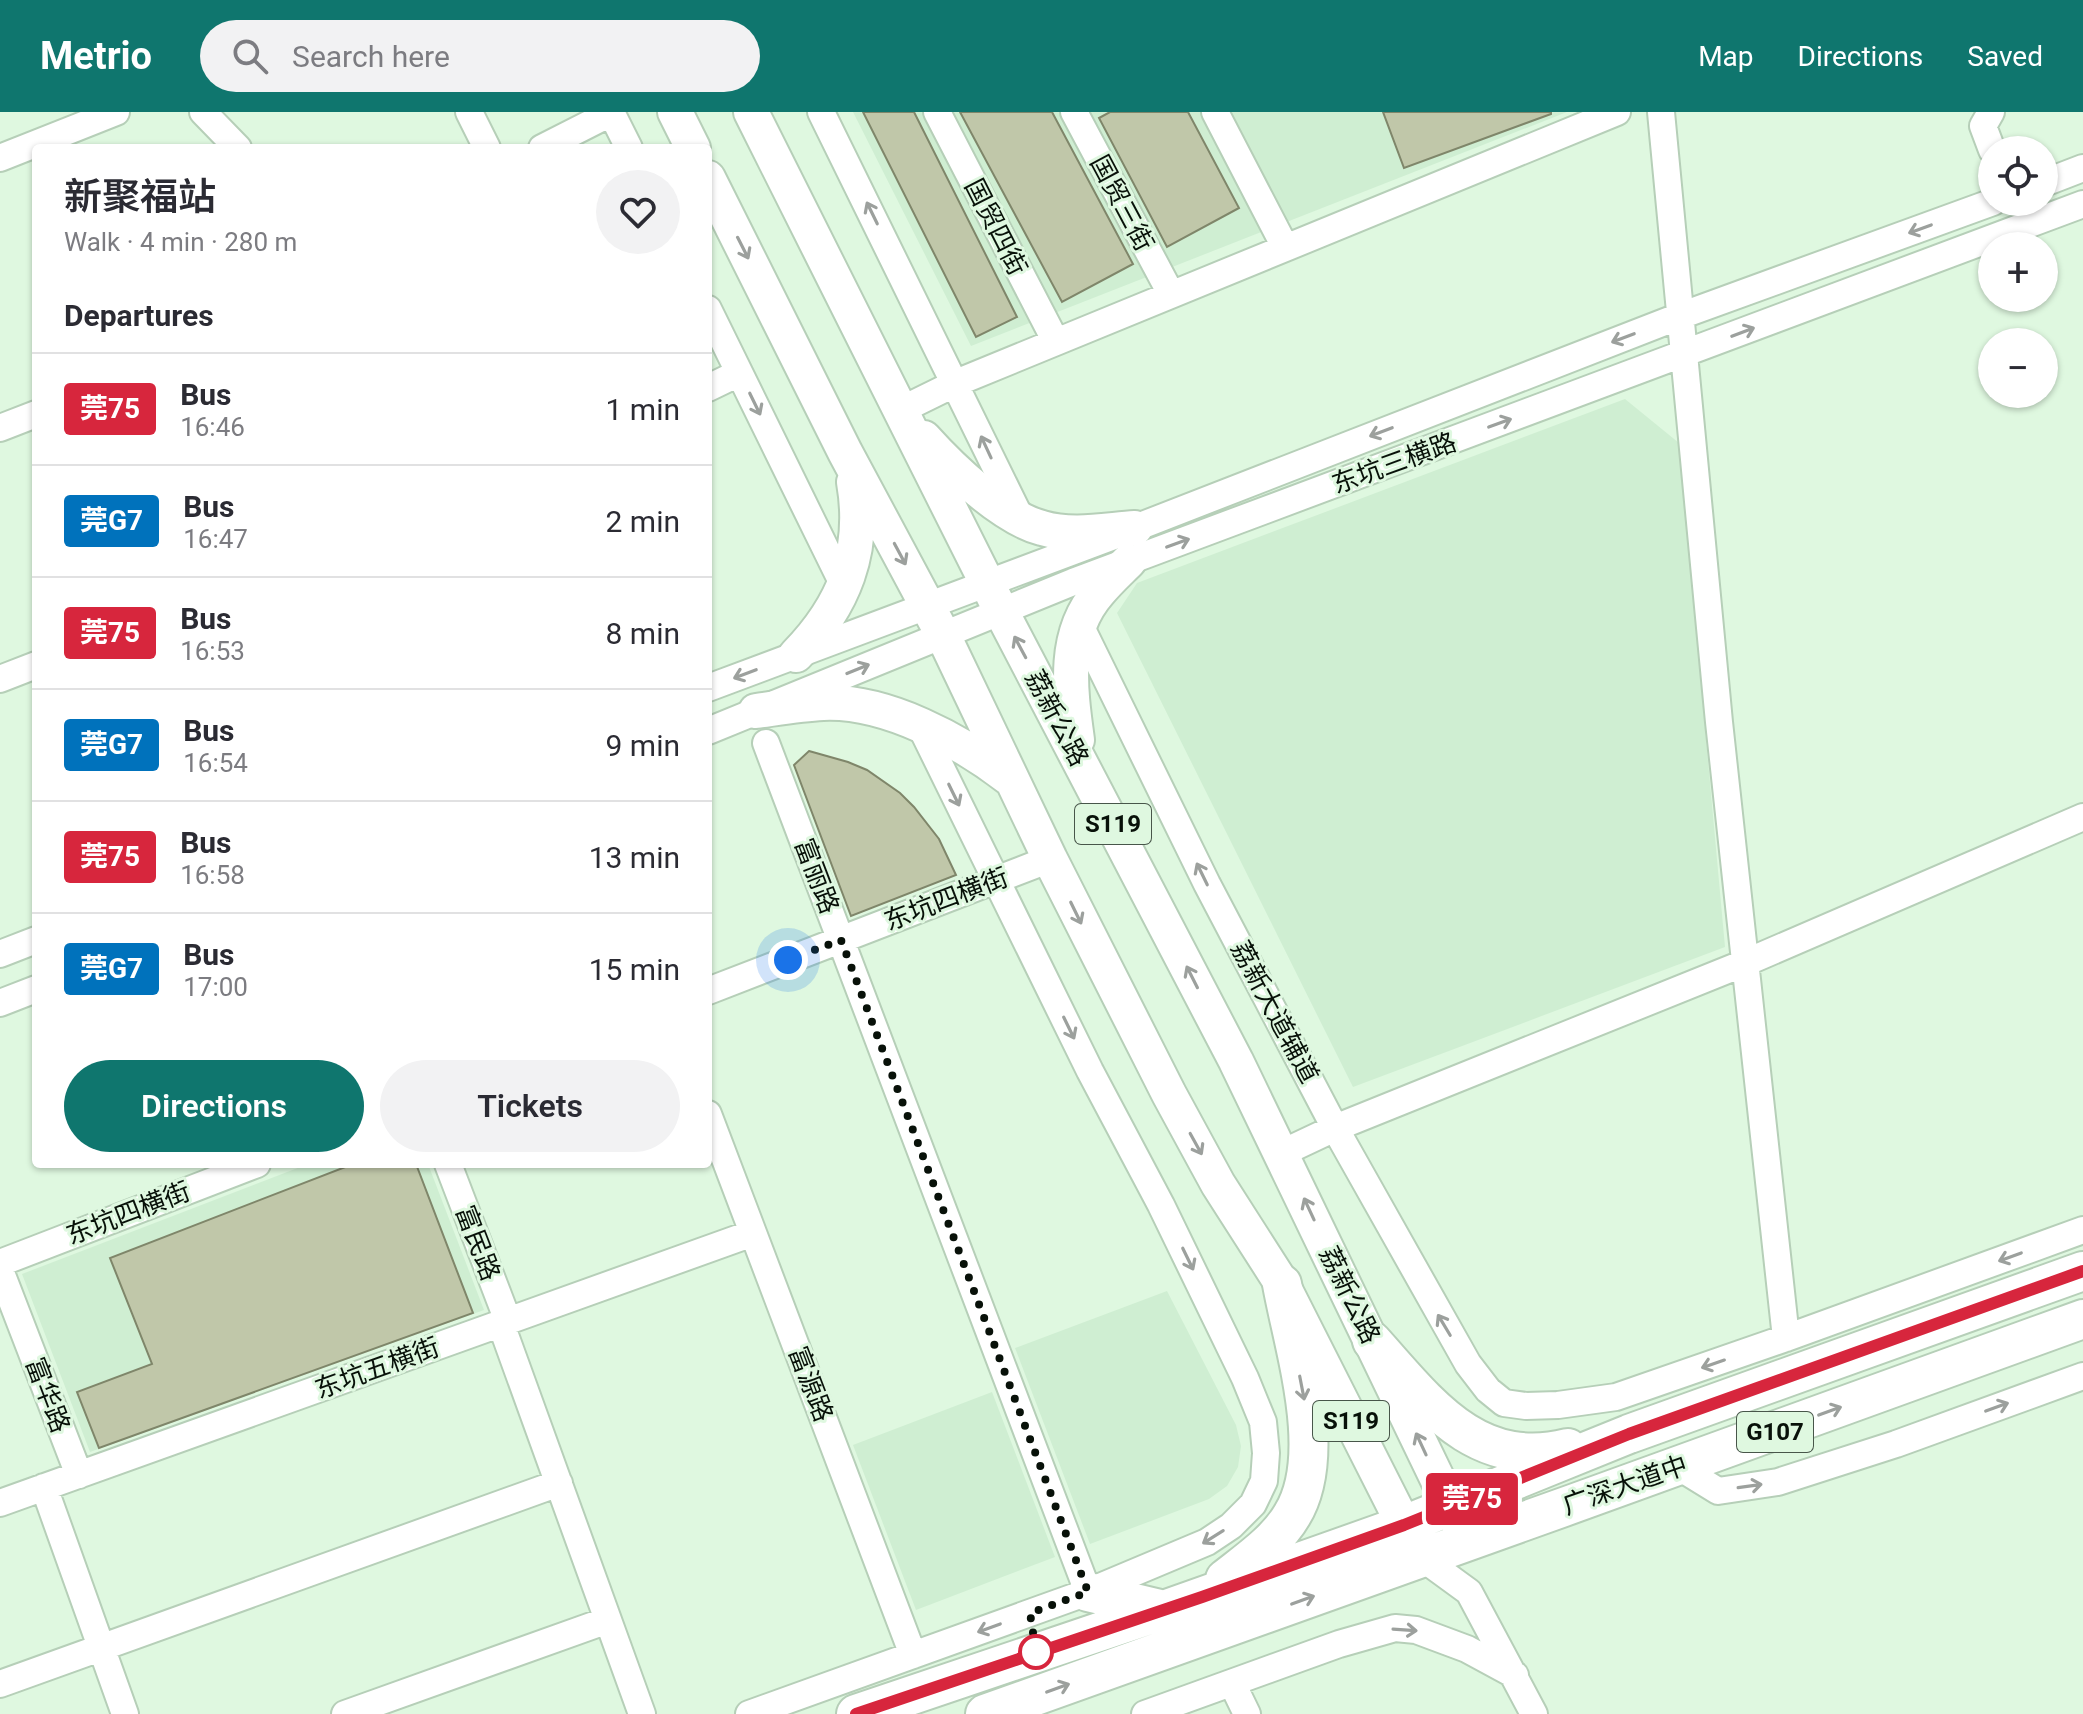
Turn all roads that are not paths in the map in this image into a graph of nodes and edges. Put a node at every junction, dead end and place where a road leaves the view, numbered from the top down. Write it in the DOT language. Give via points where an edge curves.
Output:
graph roads {
  1 [pos="116,112"];
  2 [pos="203,112"];
  3 [pos="469,112"];
  4 [pos="611,112"];
  5 [pos="675,112"];
  6 [pos="751,112"];
  7 [pos="821,112"];
  8 [pos="937,112"];
  9 [pos="1074,112"];
  10 [pos="1215,112"];
  11 [pos="1617,112"];
  12 [pos="1661,112"];
  13 [pos="1991,112"];
  14 [pos="1987,136"];
  15 [pos="35,144"];
  16 [pos="234,144"];
  17 [pos="485,144"];
  18 [pos="550,144"];
  19 [pos="627,144"];
  20 [pos="691,144"];
  21 [pos="32,145"];
  22 [pos="0,158"];
  23 [pos="2083,168"];
  24 [pos="2058,178"];
  25 [pos="712,186"];
  26 [pos="2083,204"];
  27 [pos="1978,207"];
  28 [pos="1285,247"];
  29 [pos="1171,294"];
  30 [pos="1680,316"];
  31 [pos="712,317"];
  32 [pos="1056,342"];
  33 [pos="1684,354"];
  34 [pos="739,373"];
  35 [pos="956,383"];
  36 [pos="712,386"];
  37 [pos="899,411"];
  38 [pos="32,416"];
  39 [pos="0,428"];
  40 [pos="851,462"];
  41 [pos="1020,517"];
  42 [pos="1132,545"];
  43 [pos="843,584"];
  44 [pos="994,598"];
  45 [pos="927,604"];
  46 [pos="1079,623"];
  47 [pos="943,635"];
  48 [pos="796,655"];
  49 [pos="32,667"];
  50 [pos="0,679"];
  51 [pos="712,686"];
  52 [pos="920,725"];
  53 [pos="761,727"];
  54 [pos="712,731"];
  55 [pos="1081,764"];
  56 [pos="1012,780"];
  57 [pos="2083,817"];
  58 [pos="1050,859"];
  59 [pos="996,880"];
  60 [pos="841,940"];
  61 [pos="32,942"];
  62 [pos="0,954"];
  63 [pos="1747,962"];
  64 [pos="712,989"];
  65 [pos="32,991"];
  66 [pos="0,1003"];
  67 [pos="712,1125"];
  68 [pos="1335,1128"];
  69 [pos="1282,1153"];
  70 [pos="247,1168"];
  71 [pos="449,1168"];
  72 [pos="2083,1230"];
  73 [pos="753,1233"];
  74 [pos="0,1263"];
  75 [pos="0,1270"];
  76 [pos="2083,1271"];
  77 [pos="1282,1284"];
  78 [pos="2083,1319"];
  79 [pos="504,1322"];
  80 [pos="1786,1338"];
  81 [pos="1372,1341"];
  82 [pos="2083,1376"];
  83 [pos="1629,1434"];
  84 [pos="1679,1467"];
  85 [pos="79,1475"];
  86 [pos="559,1483"];
  87 [pos="44,1487"];
  88 [pos="0,1503"];
  89 [pos="1459,1524"];
  90 [pos="1413,1541"];
  91 [pos="1088,1592"];
  92 [pos="1469,1592"];
  93 [pos="1202,1597"];
  94 [pos="1164,1610"];
  95 [pos="608,1620"];
  96 [pos="102,1647"];
  97 [pos="913,1655"];
  98 [pos="1515,1675"];
  99 [pos="1232,1683"];
  100 [pos="0,1684"];
  101 [pos="125,1714"];
  102 [pos="345,1714"];
  103 [pos="642,1714"];
  104 [pos="749,1714"];
  105 [pos="856,1714"];
  106 [pos="985,1714"];
  107 [pos="1145,1714"];
  108 [pos="1247,1714"];
  109 [pos="1534,1714"];
  1 -- 15 [label="street"];
  2 -- 16 [label="street"];
  3 -- 17 [label="street"];
  4 -- 18 [label="street"];
  4 -- 19 [label="street"];
  5 -- 20 [label="main road"];
  6 -- 37 [label="main road, 荔新公路 / S119"];
  35 -- 7 [label="street, one-way"];
  8 -- 32 [label="street, 国贸四街"];
  9 -- 29 [label="street, 国贸三街"];
  10 -- 28 [label="street"];
  11 -- 28 [label="street"];
  12 -- 30 [label="street"];
  13 -- 14 [label="street" via="1983,126"];
  21 -- 22 [label="street"];
  23 -- 24 [label="street"];
  25 -- 40 [label="main road, S119, one-way"];
  33 -- 26 [label="street, 东坑三横路, one-way"];
  27 -- 30 [label="street, 东坑三横路, one-way"];
  28 -- 29 [label="street"];
  29 -- 32 [label="street"];
  30 -- 33 [label="street"];
  30 -- 42 [label="street, 东坑三横路, one-way"];
  31 -- 34 [label="street"];
  32 -- 35 [label="street"];
  42 -- 33 [label="street, 东坑三横路, one-way"];
  33 -- 63 [label="street"];
  34 -- 36 [label="street"];
  34 -- 43 [label="street, one-way"];
  35 -- 37 [label="street"];
  41 -- 35 [label="street, one-way"];
  37 -- 41 [label="main road" via="968,482"];
  37 -- 44 [label="main road, 荔新公路 / S119"];
  38 -- 39 [label="street"];
  40 -- 43 [label="main road" via="859,518 856,550"];
  40 -- 45 [label="main road, S119, one-way"];
  41 -- 42 [label="main road" via="1040,528"];
  42 -- 44 [label="street, 东坑三横路"];
  42 -- 46 [label="main road"];
  43 -- 48 [label="main road" via="825,624"];
  44 -- 45 [label="street, 东坑三横路"];
  44 -- 47 [label="street, 东坑三横路"];
  55 -- 44 [label="main road, 荔新公路 / S119, one-way"];
  45 -- 47 [label="main road, S119"];
  45 -- 48 [label="street, 东坑三横路"];
  46 -- 55 [label="main road" via="1070,665"];
  68 -- 46 [label="street, 荔新大道辅道, one-way"];
  53 -- 47 [label="street, 东坑三横路, one-way"];
  47 -- 56 [label="main road, S119"];
  48 -- 51 [label="street, 东坑三横路, one-way"];
  49 -- 50 [label="street"];
  52 -- 53 [label="main road" via="864,707 826,702"];
  52 -- 56 [label="main road" via="951,738"];
  52 -- 59 [label="street, one-way"];
  53 -- 54 [label="street, 东坑三横路"];
  53 -- 60 [label="street, 富丽路"];
  69 -- 55 [label="main road, 荔新公路 / S119, one-way"];
  56 -- 58 [label="main road, S119"];
  57 -- 63 [label="street"];
  58 -- 59 [label="street, 东坑四横街"];
  58 -- 77 [label="main road, S119, one-way" via="1197,1146"];
  59 -- 60 [label="street, 东坑四横街"];
  59 -- 91 [label="street, one-way" via="1168,1218 1263,1422 1264,1481 1253,1504 1231,1526 1207,1542"];
  60 -- 64 [label="street, 东坑四横街"];
  60 -- 91 [label="street, 富丽路"];
  61 -- 62 [label="street"];
  63 -- 68 [label="street"];
  63 -- 80 [label="street"];
  65 -- 66 [label="street"];
  67 -- 73 [label="street, 富源路"];
  68 -- 69 [label="street"];
  80 -- 68 [label="street, 荔新大道辅道, one-way" via="1616,1397 1526,1406 1504,1403 1468,1364"];
  81 -- 69 [label="main road, 荔新公路 / S119, one-way"];
  70 -- 74 [label="street, 东坑四横街"];
  71 -- 79 [label="street, 富民路"];
  72 -- 80 [label="street, one-way"];
  73 -- 79 [label="street, 东坑五横街"];
  73 -- 97 [label="street, 富源路"];
  75 -- 85 [label="street, 富华路"];
  76 -- 83 [label="highway, 广深大道中 / G107"];
  77 -- 90 [label="main road, S119"];
  77 -- 93 [label="highway, one-way" via="1310,1431 1301,1497 1271,1542"];
  84 -- 78 [label="highway, 广深大道中 / G107, one-way"];
  79 -- 85 [label="street, 东坑五横街"];
  79 -- 86 [label="street, 富民路"];
  81 -- 83 [label="highway" via="1452,1425 1492,1447 1547,1453"];
  89 -- 81 [label="main road, 荔新公路 / S119, one-way"];
  84 -- 82 [label="street, one-way" via="1718,1491 1778,1482"];
  83 -- 89 [label="highway, 广深大道中 / G107"];
  84 -- 89 [label="highway, 广深大道中 / G107"];
  85 -- 87 [label="street, 东坑五横街"];
  86 -- 95 [label="street, 富民路"];
  86 -- 96 [label="street"];
  87 -- 88 [label="street, 东坑五横街"];
  87 -- 96 [label="street"];
  89 -- 90 [label="highway, 广深大道中 / G107"];
  89 -- 92 [label="street"];
  90 -- 92 [label="street"];
  90 -- 93 [label="highway, 广深大道中 / G107"];
  106 -- 90 [label="highway, 广深大道中 / G107, one-way"];
  91 -- 94 [label="highway"];
  91 -- 97 [label="street, one-way"];
  92 -- 98 [label="street"];
  93 -- 94 [label="highway, 广深大道中 / G107"];
  94 -- 105 [label="highway, 广深大道中 / G107"];
  95 -- 102 [label="street"];
  95 -- 103 [label="street, 富民路"];
  96 -- 100 [label="street"];
  96 -- 101 [label="street"];
  97 -- 104 [label="street"];
  99 -- 98 [label="street, one-way" via="1395,1628 1454,1644"];
  98 -- 109 [label="street"];
  99 -- 107 [label="street"];
  99 -- 108 [label="street"];
}
